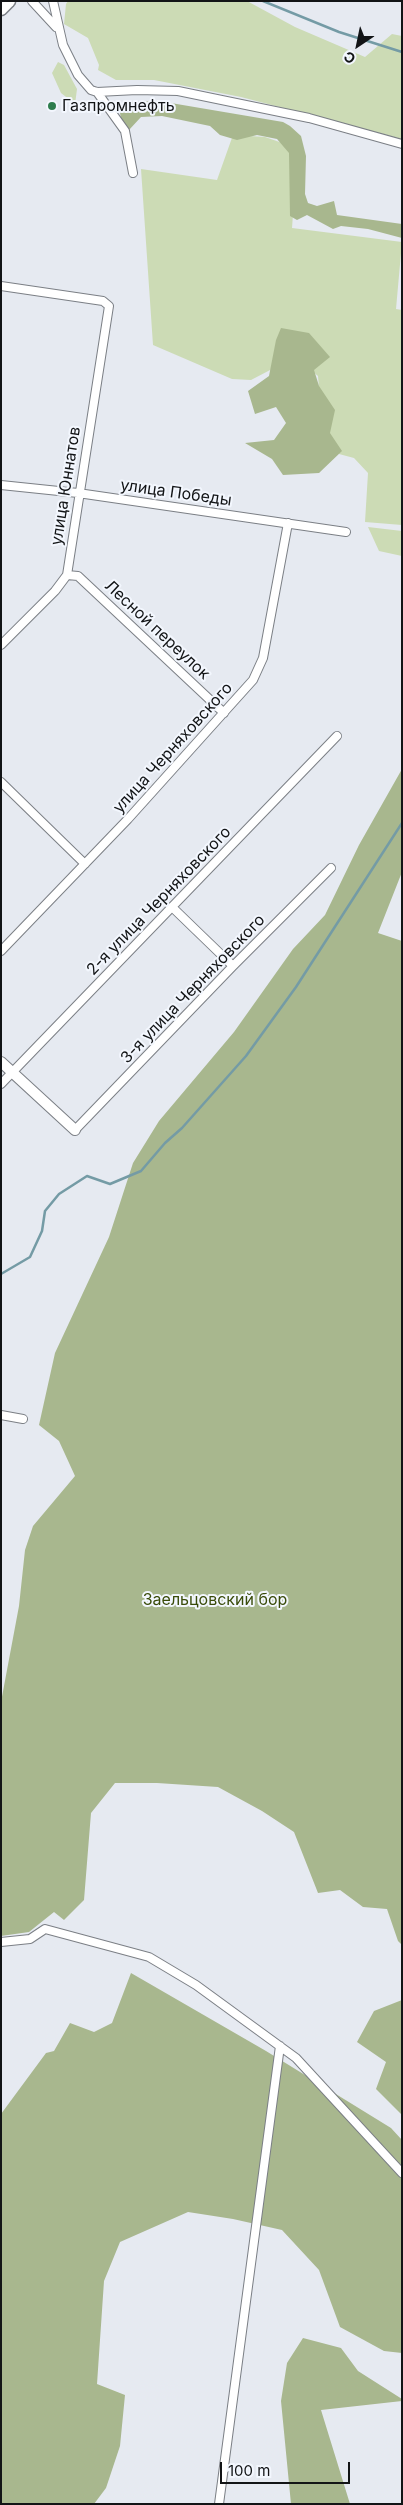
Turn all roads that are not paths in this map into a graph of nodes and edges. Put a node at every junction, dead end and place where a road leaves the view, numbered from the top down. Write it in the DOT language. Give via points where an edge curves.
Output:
graph roads {
  1 [pos="9,1"];
  2 [pos="32,1"];
  3 [pos="53,1"];
  4 [pos="1,9"];
  5 [pos="59,31"];
  6 [pos="97,92"];
  7 [pos="402,144"];
  8 [pos="133,173"];
  9 [pos="1,286"];
  10 [pos="1,485"];
  11 [pos="78,493"];
  12 [pos="288,523"];
  13 [pos="346,532"];
  14 [pos="67,575"];
  15 [pos="1,645"];
  16 [pos="224,713"];
  17 [pos="337,736"];
  18 [pos="1,782"];
  19 [pos="85,864"];
  20 [pos="332,868"];
  21 [pos="172,907"];
  22 [pos="1,951"];
  23 [pos="233,966"];
  24 [pos="1,1062"];
  25 [pos="12,1073"];
  26 [pos="1,1084"];
  27 [pos="75,1130"];
  28 [pos="1,1415"];
  29 [pos="23,1419"];
  30 [pos="1,1942"];
  31 [pos="280,2046"];
  32 [pos="402,2173"];
  33 [pos="219,2504"];
  1 -- 4 [label="main road"];
  2 -- 5 [label="street"];
  3 -- 5 [label="street"];
  5 -- 6 [label="street" via="78,75 91,90"];
  6 -- 7 [label="street" via="178,91 309,118"];
  6 -- 8 [label="street" via="125,131"];
  9 -- 11 [label="street, улица Юннатов" via="103,301 109,306"];
  10 -- 11 [label="street, улица Победы"];
  11 -- 12 [label="street, улица Победы"];
  11 -- 14 [label="street, улица Юннатов"];
  12 -- 13 [label="street, улица Победы"];
  12 -- 16 [label="street, улица Черняховского" via="263,658 253,680"];
  14 -- 15 [label="street"];
  14 -- 16 [label="street, Лесной переулок" via="78,576"];
  16 -- 19 [label="street, улица Черняховского"];
  17 -- 21 [label="street, 2-я улица Черняховского"];
  18 -- 19 [label="street"];
  19 -- 22 [label="street, улица Черняховского"];
  20 -- 23 [label="street, 3-я улица Черняховского"];
  21 -- 23 [label="street"];
  21 -- 25 [label="street, 2-я улица Черняховского"];
  23 -- 27 [label="street, 3-я улица Черняховского"];
  24 -- 25 [label="street"];
  25 -- 26 [label="street, 2-я улица Черняховского"];
  25 -- 27 [label="street"];
  28 -- 29 [label="street"];
  30 -- 31 [label="street" via="30,1939 45,1929 149,1957 196,1985"];
  31 -- 32 [label="street" via="296,2058"];
  31 -- 33 [label="street"];
}
